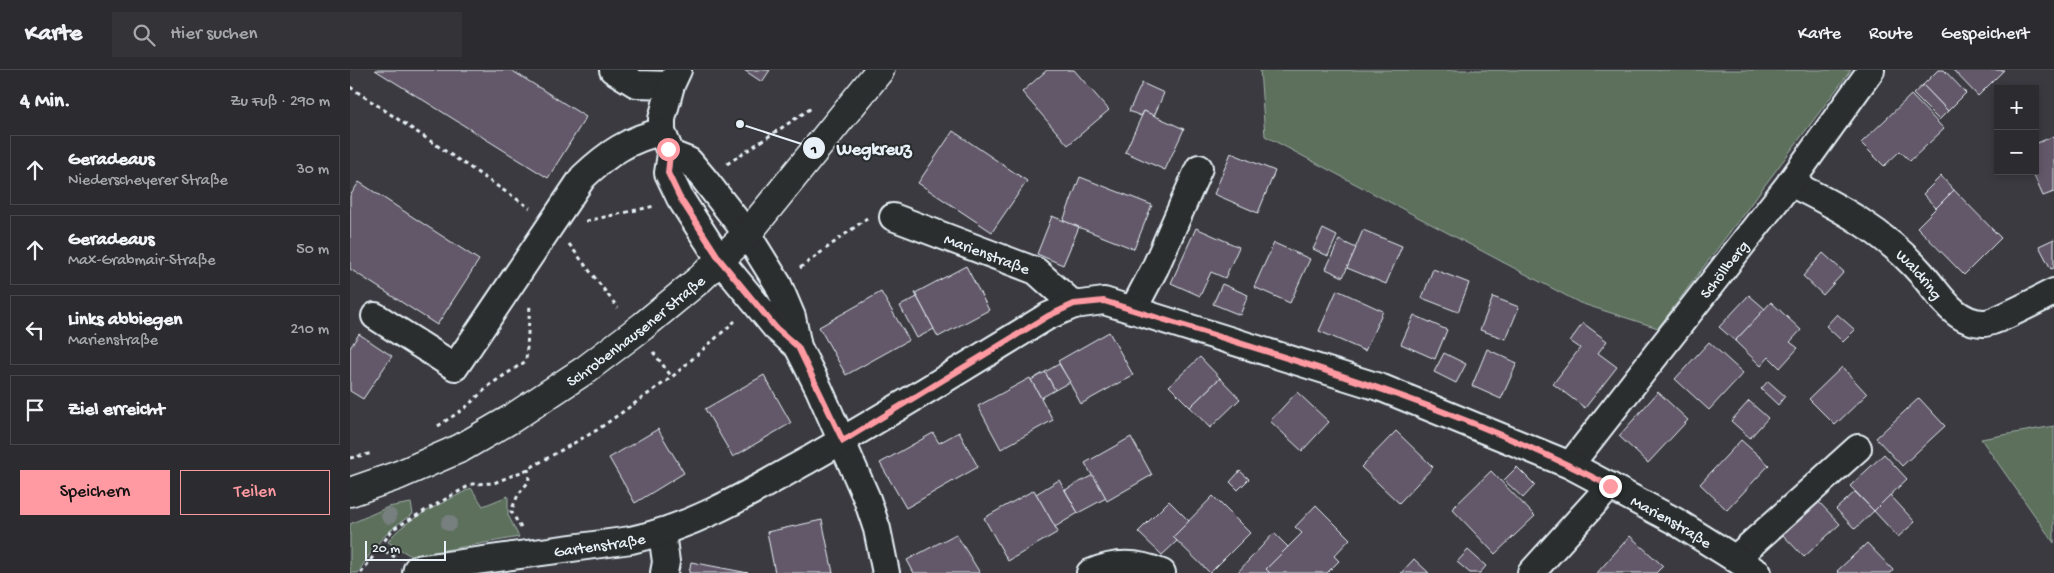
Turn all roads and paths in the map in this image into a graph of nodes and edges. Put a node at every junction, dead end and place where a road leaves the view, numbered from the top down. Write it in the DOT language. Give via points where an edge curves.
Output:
graph roads {
  1 [pos="612,70"];
  2 [pos="880,70"];
  3 [pos="1871,70"];
  4 [pos="674,77"];
  5 [pos="350,87"];
  6 [pos="817,104"];
  7 [pos="666,143"];
  8 [pos="1199,168"];
  9 [pos="705,180"];
  10 [pos="1790,183"];
  11 [pos="680,198"];
  12 [pos="893,217"];
  13 [pos="553,222"];
  14 [pos="747,234"];
  15 [pos="720,260"];
  16 [pos="2054,292"];
  17 [pos="1074,304"];
  18 [pos="618,308"];
  19 [pos="1132,310"];
  20 [pos="375,316"];
  21 [pos="798,347"];
  22 [pos="650,350"];
  23 [pos="843,441"];
  24 [pos="1858,448"];
  25 [pos="1570,465"];
  26 [pos="528,469"];
  27 [pos="1610,486"];
  28 [pos="350,492"];
  29 [pos="662,533"];
  30 [pos="532,553"];
  31 [pos="1736,558"];
  32 [pos="416,571"];
  33 [pos="361,573"];
  34 [pos="664,573"];
  35 [pos="886,573"];
  36 [pos="1090,573"];
  37 [pos="1162,573"];
  38 [pos="1531,573"];
  39 [pos="1758,573"];
  1 -- 4 [label="street" via="636,84"];
  2 -- 14 [label="main road, Schrobenhausener Straße"];
  3 -- 10 [label="street, Schöllberg"];
  4 -- 7 [label="street" via="662,119"];
  5 -- 13 [label="path"];
  6 -- 9 [label="path"];
  7 -- 9 [label="street" via="689,161"];
  7 -- 11 [label="street" via="668,173"];
  7 -- 13 [label="street" via="645,135 602,159 583,177"];
  8 -- 19 [label="street" via="1155,268"];
  9 -- 14 [label="street"];
  10 -- 16 [label="street, Waldring" via="1834,204 1886,239 1920,272 1950,309 1967,320 1986,323"];
  10 -- 25 [label="street, Schöllberg"];
  11 -- 13 [label="path" via="583,222"];
  11 -- 15 [label="street"];
  12 -- 17 [label="street, Marienstraße" via="1036,272"];
  13 -- 18 [label="path"];
  13 -- 20 [label="street" via="455,367"];
  14 -- 15 [label="main road, Schrobenhausener Straße"];
  14 -- 21 [label="street" via="778,284 792,317"];
  15 -- 21 [label="street" via="776,328"];
  15 -- 28 [label="main road, Schrobenhausener Straße" via="643,326 585,370 511,419 460,448"];
  17 -- 19 [label="street, Marienstraße" via="1104,301"];
  17 -- 23 [label="street, Marienstraße" via="1048,316"];
  19 -- 25 [label="street, Marienstraße" via="1382,388"];
  21 -- 23 [label="street"];
  22 -- 26 [label="path" via="672,377 597,430"];
  23 -- 29 [label="street, Gartenstraße" via="756,490"];
  23 -- 35 [label="street" via="869,506"];
  24 -- 31 [label="street"];
  25 -- 27 [label="street, Marienstraße"];
  26 -- 30 [label="path" via="529,481 511,511 530,542"];
  26 -- 33 [label="path" via="494,483 472,484 393,529"];
  27 -- 31 [label="street, Marienstraße"];
  27 -- 38 [label="street"];
  29 -- 30 [label="street, Gartenstraße"];
  29 -- 34 [label="street, Gartenstraße" via="666,562"];
  30 -- 32 [label="street, Gartenstraße"];
  31 -- 39 [label="street, Marienstraße"];
  36 -- 37 [label="street" via="1119,564 1137,564"];
}
